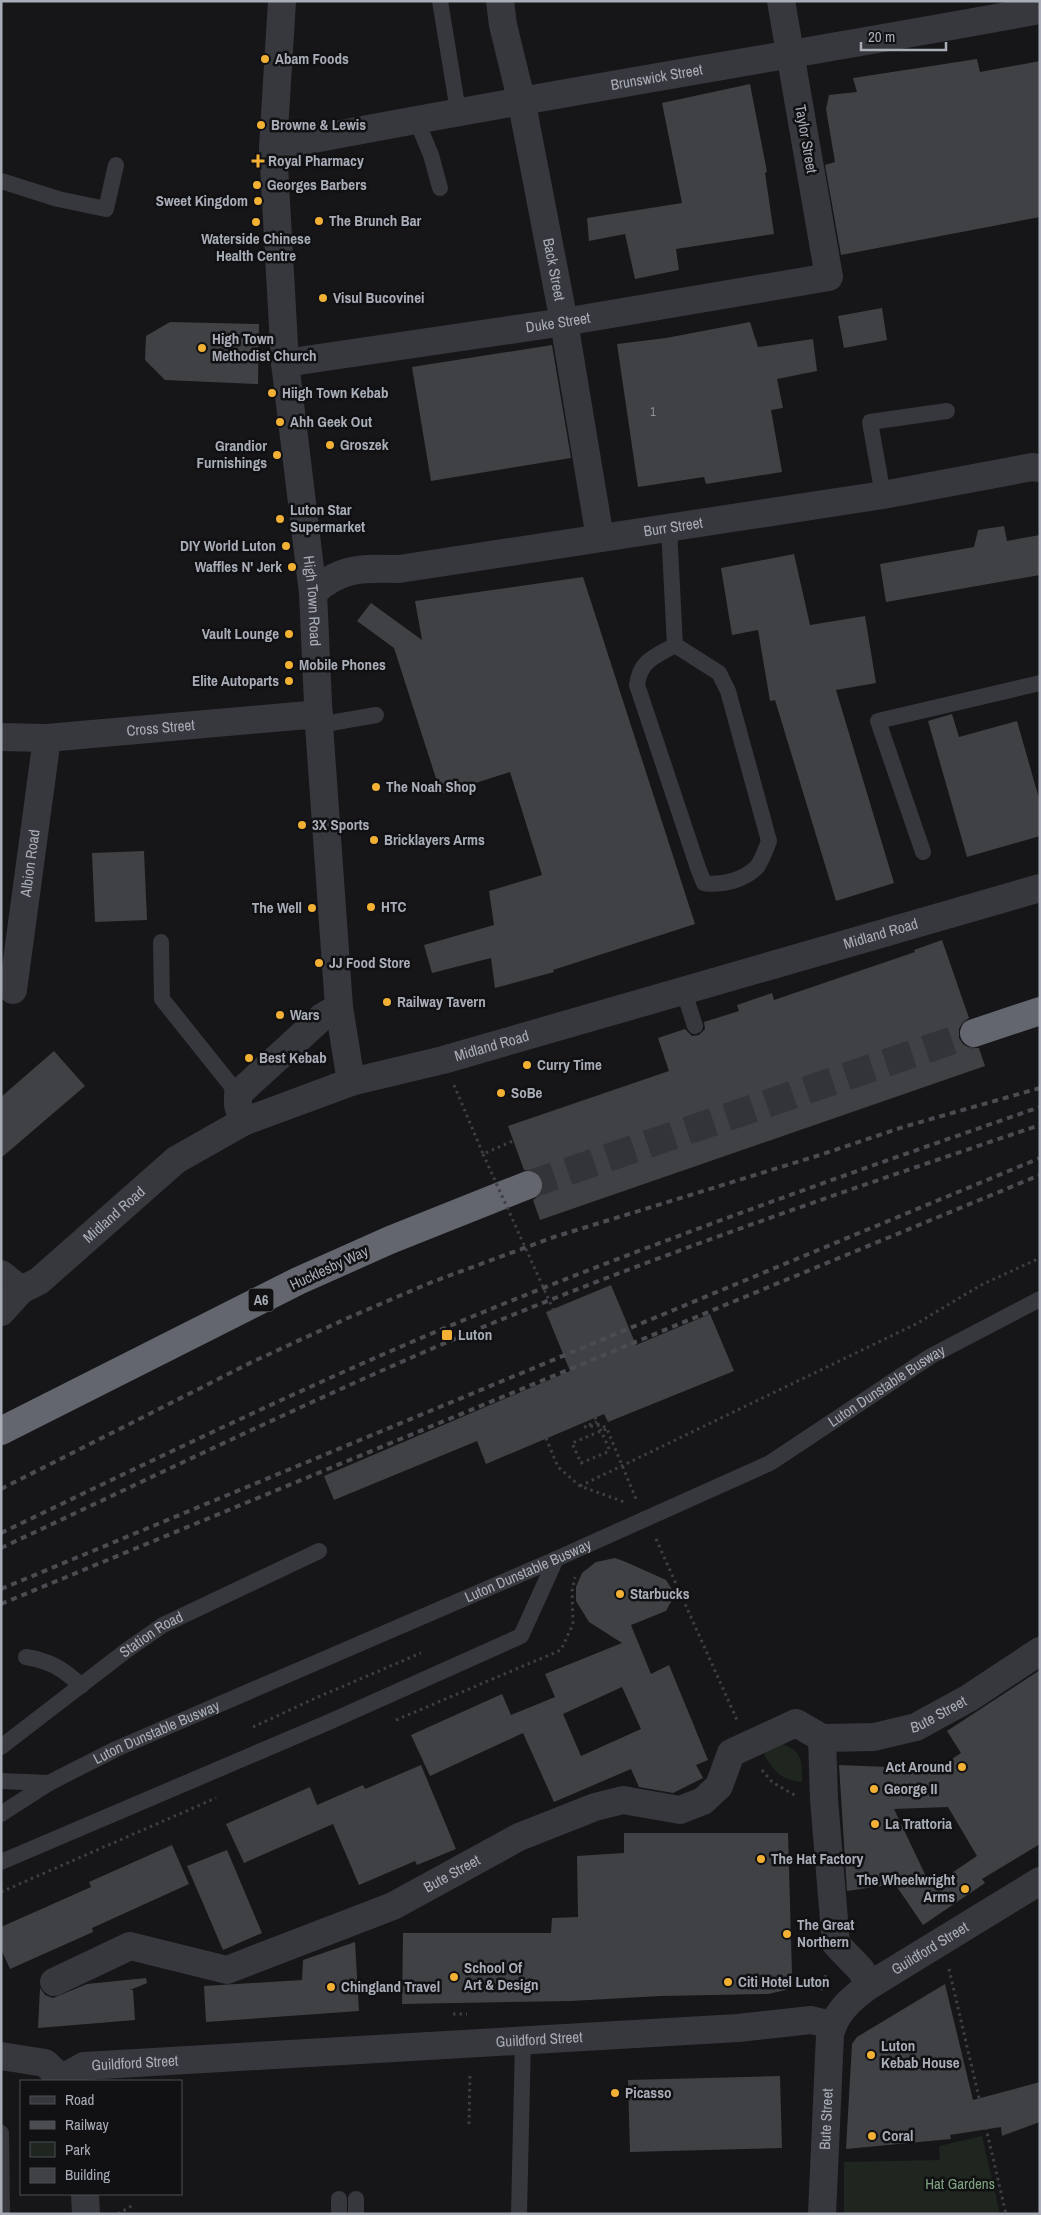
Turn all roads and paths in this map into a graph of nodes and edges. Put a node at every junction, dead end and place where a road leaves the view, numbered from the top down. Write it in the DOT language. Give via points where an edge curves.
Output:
graph roads {
  1 [pos="282,1"];
  2 [pos="440,1"];
  3 [pos="500,1"];
  4 [pos="781,1"];
  5 [pos="1040,10"];
  6 [pos="792,56"];
  7 [pos="521,99"];
  8 [pos="458,111"];
  9 [pos="416,119"];
  10 [pos="273,147"];
  11 [pos="116,165"];
  12 [pos="1,181"];
  13 [pos="440,188"];
  14 [pos="829,277"];
  15 [pos="564,322"];
  16 [pos="285,363"];
  17 [pos="947,411"];
  18 [pos="1040,468"];
  19 [pos="883,495"];
  20 [pos="669,528"];
  21 [pos="600,538"];
  22 [pos="313,593"];
  23 [pos="675,646"];
  24 [pos="1040,683"];
  25 [pos="376,715"];
  26 [pos="319,720"];
  27 [pos="1,737"];
  28 [pos="47,738"];
  29 [pos="922,852"];
  30 [pos="1040,888"];
  31 [pos="161,942"];
  32 [pos="683,989"];
  33 [pos="14,990"];
  34 [pos="339,1007"];
  35 [pos="1040,1011"];
  36 [pos="695,1026"];
  37 [pos="974,1033"];
  38 [pos="443,1060"];
  39 [pos="351,1082"];
  40 [pos="238,1094"];
  41 [pos="243,1122"];
  42 [pos="514,1142"];
  43 [pos="483,1154"];
  44 [pos="528,1185"];
  45 [pos="1040,1258"];
  46 [pos="11,1282"];
  47 [pos="1040,1299"];
  48 [pos="553,1309"];
  49 [pos="1,1312"];
  50 [pos="595,1417"];
  51 [pos="597,1422"];
  52 [pos="607,1429"];
  53 [pos="1,1431"];
  54 [pos="546,1438"];
  55 [pos="622,1466"];
  56 [pos="580,1486"];
  57 [pos="654,1536"];
  58 [pos="319,1551"];
  59 [pos="556,1559"];
  60 [pos="1040,1651"];
  61 [pos="26,1657"];
  62 [pos="81,1686"];
  63 [pos="316,1691"];
  64 [pos="320,1702"];
  65 [pos="822,1738"];
  66 [pos="748,1745"];
  67 [pos="1,1747"];
  68 [pos="1,1781"];
  69 [pos="50,1783"];
  70 [pos="824,1799"];
  71 [pos="1,1814"];
  72 [pos="1,1862"];
  73 [pos="1040,1881"];
  74 [pos="942,1941"];
  75 [pos="54,1982"];
  76 [pos="870,1985"];
  77 [pos="832,2025"];
  78 [pos="534,2040"];
  79 [pos="470,2044"];
  80 [pos="1,2056"];
  81 [pos="63,2080"];
  82 [pos="469,2124"];
  83 [pos="1,2133"];
  84 [pos="85,2195"];
  85 [pos="133,2205"];
  86 [pos="2,2208"];
  87 [pos="86,2214"];
  88 [pos="118,2214"];
  89 [pos="519,2214"];
  90 [pos="822,2214"];
  91 [pos="1006,2214"];
  1 -- 10 [label="street, High Town Road"];
  2 -- 8 [label="lane"];
  3 -- 7 [label="street, Back Street"];
  4 -- 6 [label="street, Taylor Street"];
  5 -- 6 [label="street, Brunswick Street"];
  6 -- 7 [label="street, Brunswick Street"];
  6 -- 14 [label="street, Taylor Street"];
  7 -- 8 [label="street, Brunswick Street"];
  7 -- 15 [label="street, Back Street"];
  8 -- 9 [label="street, Brunswick Street"];
  9 -- 10 [label="street, Brunswick Street"];
  9 -- 13 [label="lane"];
  10 -- 16 [label="street, High Town Road"];
  11 -- 12 [label="lane" via="106,208 58,199"];
  14 -- 15 [label="street, Duke Street"];
  15 -- 16 [label="street, Duke Street"];
  15 -- 21 [label="street, Back Street"];
  16 -- 22 [label="street, High Town Road"];
  17 -- 19 [label="lane" via="870,422"];
  18 -- 19 [label="street, Burr Street"];
  19 -- 20 [label="street, Burr Street"];
  20 -- 21 [label="street, Burr Street"];
  20 -- 23 [label="lane"];
  21 -- 22 [label="street, Burr Street" via="399,569 372,568 336,575"];
  22 -- 26 [label="street, High Town Road"];
  23 -- 23 [label="lane" via="646,662 638,672 637,685 698,868 704,883 716,885 742,877 758,866 769,841 728,691 719,673"];
  24 -- 29 [label="lane" via="878,721"];
  25 -- 26 [label="lane"];
  26 -- 28 [label="street, Cross Street"];
  26 -- 34 [label="street, High Town Road"];
  27 -- 28 [label="street, Cross Street"];
  28 -- 33 [label="street, Albion Road"];
  30 -- 32 [label="street, Midland Road"];
  31 -- 40 [label="lane" via="162,999"];
  32 -- 36 [label="lane"];
  32 -- 38 [label="street, Midland Road"];
  34 -- 39 [label="street, High Town Road"];
  34 -- 40 [label="street" via="322,1017"];
  35 -- 37 [label="highway"];
  38 -- 39 [label="street, Midland Road"];
  38 -- 43 [label="path"];
  39 -- 41 [label="street, Midland Road"];
  40 -- 41 [label="street"];
  41 -- 46 [label="street, Midland Road" via="176,1160 39,1281"];
  42 -- 43 [label="path"];
  43 -- 48 [label="path, bridge"];
  44 -- 53 [label="highway, Hucklesby Way / A6" via="298,1281"];
  45 -- 55 [label="path" via="981,1285 916,1324"];
  46 -- 49 [label="street, Midland Road"];
  47 -- 59 [label="lane, Luton Dunstable Busway" via="930,1356 770,1464"];
  50 -- 51 [label="path, bridge"];
  51 -- 52 [label="path" via="584,1427 602,1425"];
  51 -- 52 [label="path, bridge" via="610,1451 581,1463 572,1443"];
  52 -- 55 [label="path"];
  54 -- 56 [label="path" via="558,1467"];
  55 -- 56 [label="path"];
  55 -- 56 [label="path" via="636,1505"];
  57 -- 66 [label="path"];
  58 -- 62 [label="lane, Station Road" via="163,1625"];
  59 -- 69 [label="lane, Luton Dunstable Busway" via="116,1749"];
  59 -- 72 [label="lane" via="521,1636"];
  60 -- 65 [label="street, Bute Street" via="969,1698 916,1727 874,1737"];
  61 -- 62 [label="lane" via="53,1664"];
  62 -- 67 [label="lane, Station Road"];
  63 -- 64 [label="path"];
  65 -- 66 [label="street, Bute Street" via="796,1723"];
  65 -- 70 [label="street"];
  66 -- 70 [label="path" via="752,1758 772,1782 797,1797"];
  66 -- 75 [label="street, Bute Street" via="731,1753 719,1786 703,1801 680,1810 623,1800 596,1807 519,1837 393,1906 227,1970 130,1946"];
  68 -- 69 [label="lane"];
  69 -- 71 [label="lane, Luton Dunstable Busway"];
  70 -- 76 [label="street" via="836,1944 861,1970"];
  73 -- 74 [label="street, Guildford Street"];
  74 -- 76 [label="street, Guildford Street"];
  74 -- 91 [label="path"];
  76 -- 77 [label="street, Guildford Street" via="852,1999"];
  77 -- 78 [label="street, Guildford Street" via="811,2020 738,2028"];
  77 -- 90 [label="street, Bute Street"];
  78 -- 79 [label="street, Guildford Street"];
  78 -- 89 [label="lane"];
  79 -- 81 [label="street, Guildford Street" via="84,2066"];
  79 -- 82 [label="path"];
  80 -- 81 [label="street, Guildford Street" via="45,2063"];
  83 -- 86 [label="lane"];
  84 -- 87 [label="street"];
  85 -- 88 [label="path"];
}
